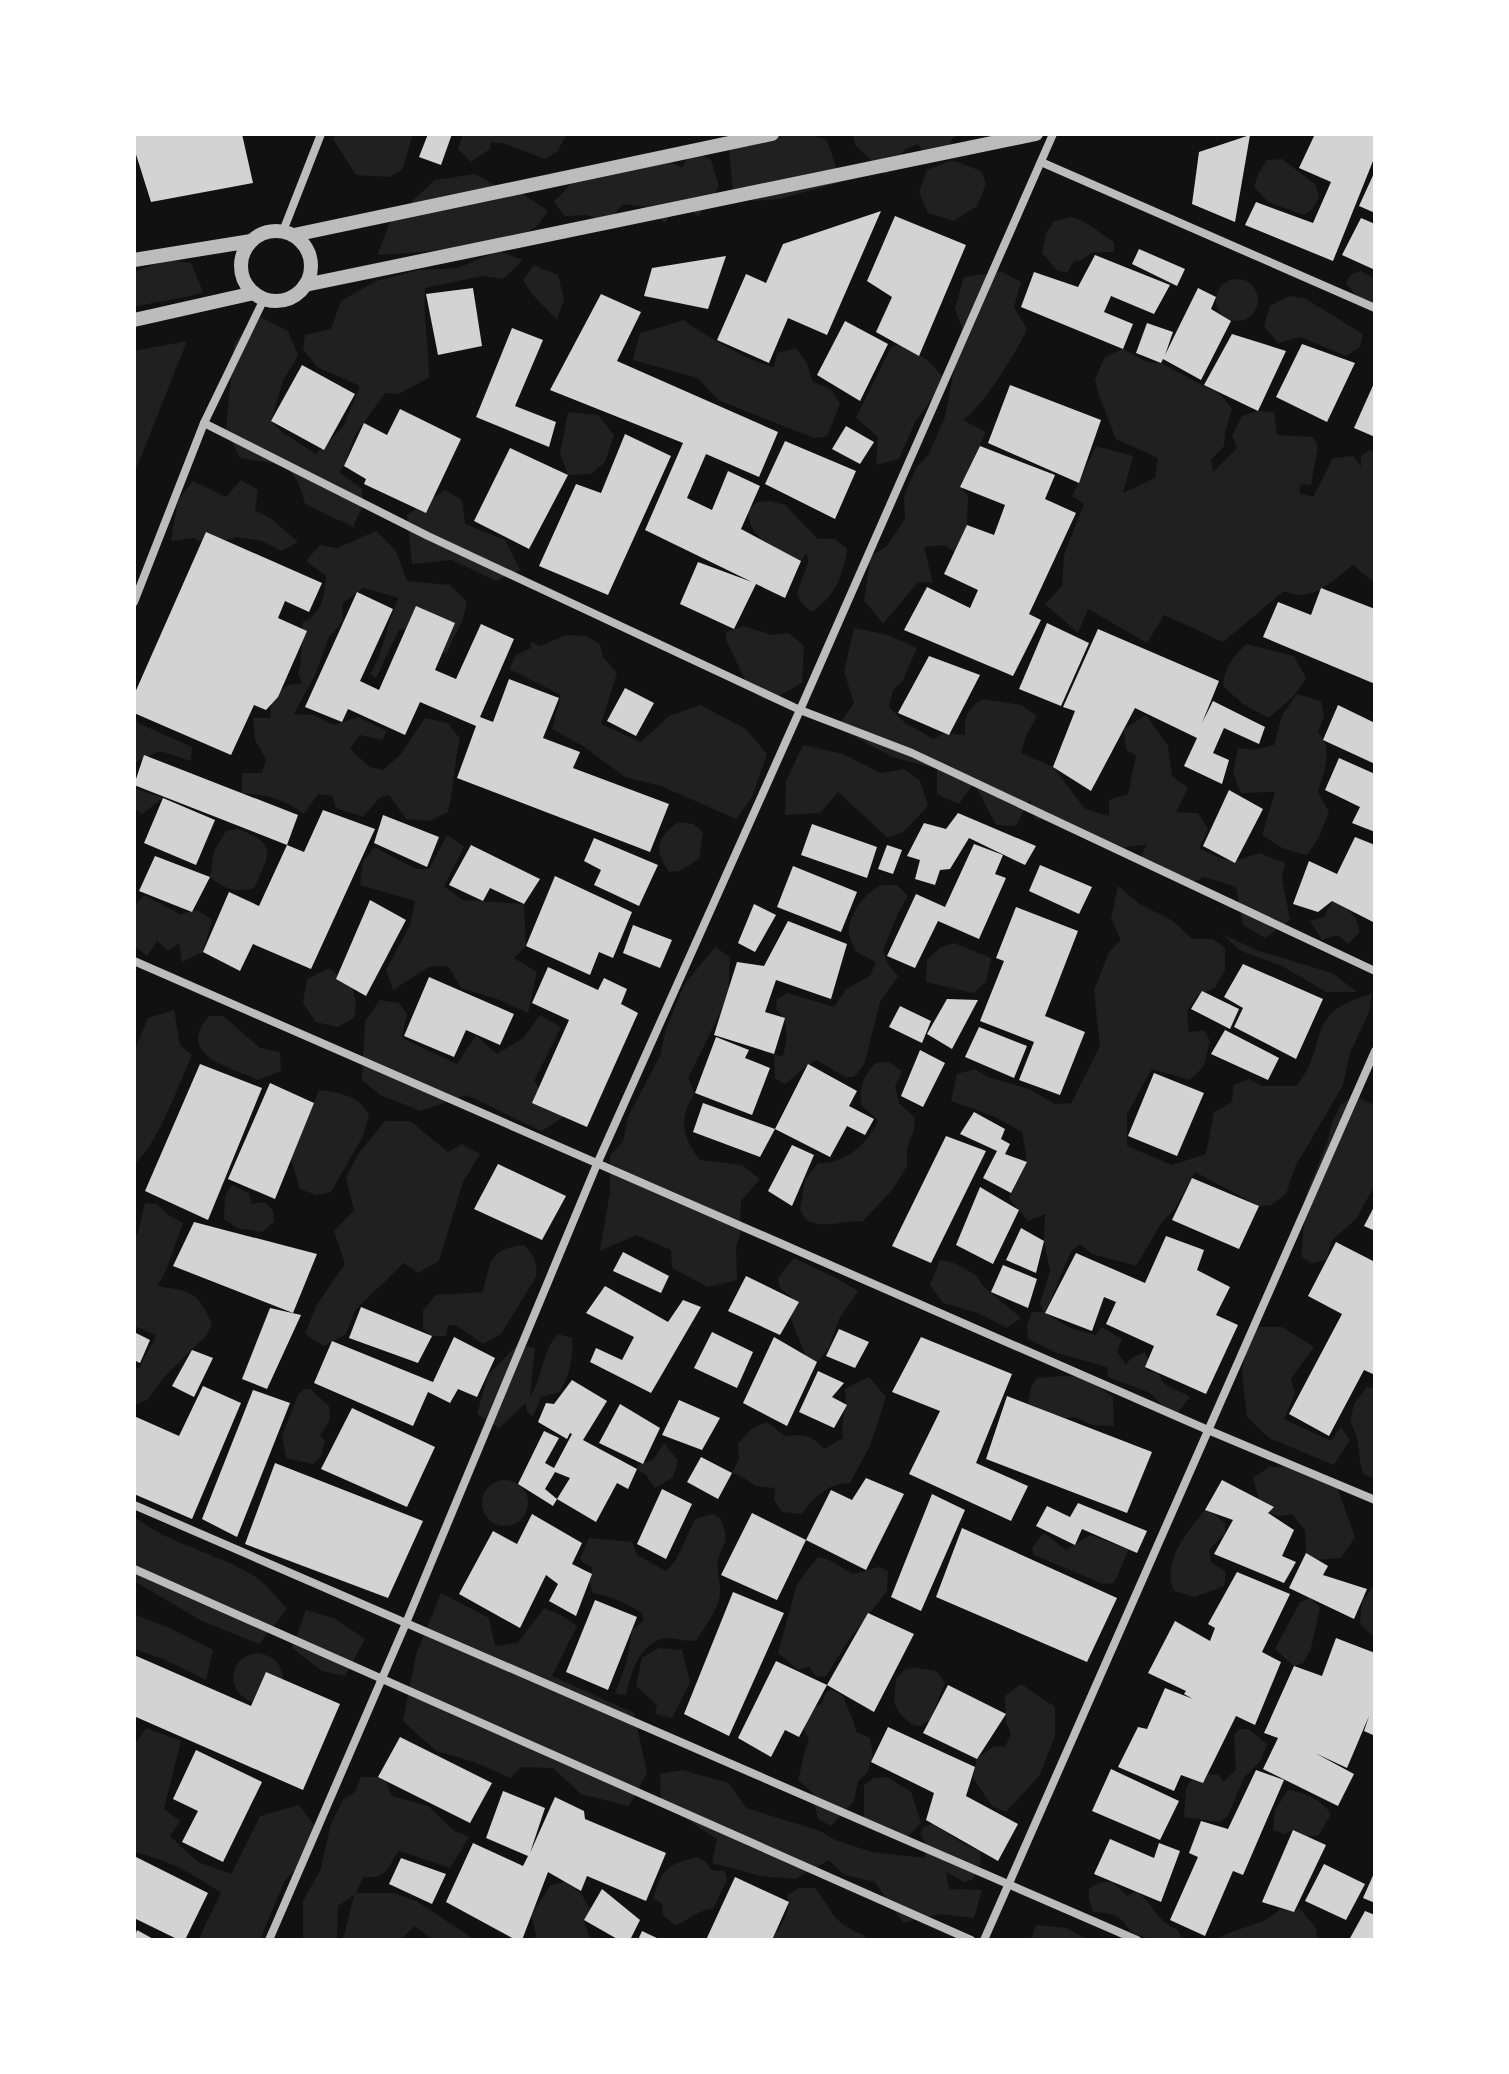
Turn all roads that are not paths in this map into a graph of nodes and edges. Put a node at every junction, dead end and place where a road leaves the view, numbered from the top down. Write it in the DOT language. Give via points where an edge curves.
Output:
graph roads {
  1 [pos="321,134"];
  2 [pos="772,134"];
  3 [pos="1036,134"];
  4 [pos="1053,134"];
  5 [pos="1041,162"];
  6 [pos="289,233"];
  7 [pos="251,241"];
  8 [pos="134,260"];
  9 [pos="305,285"];
  10 [pos="259,296"];
  11 [pos="1375,308"];
  12 [pos="134,320"];
  13 [pos="204,423"];
  14 [pos="134,602"];
  15 [pos="800,710"];
  16 [pos="134,961"];
  17 [pos="1375,971"];
  18 [pos="1375,1051"];
  19 [pos="597,1164"];
  20 [pos="1208,1430"];
  21 [pos="1375,1500"];
  22 [pos="134,1505"];
  23 [pos="134,1569"];
  24 [pos="406,1623"];
  25 [pos="381,1679"];
  26 [pos="1009,1885"];
  27 [pos="269,1940"];
  28 [pos="971,1940"];
  29 [pos="984,1940"];
  30 [pos="1137,1940"];
  1 -- 6 [label="street"];
  2 -- 6 [label="street"];
  3 -- 9 [label="street"];
  4 -- 5 [label="street"];
  5 -- 11 [label="street"];
  5 -- 15 [label="street"];
  6 -- 7 [label="street" via="266,232"];
  6 -- 9 [label="street" via="303,243 311,263"];
  7 -- 8 [label="street"];
  7 -- 10 [label="street" via="241,261 242,274"];
  9 -- 10 [label="street" via="287,299"];
  10 -- 12 [label="street"];
  10 -- 13 [label="street"];
  13 -- 14 [label="street"];
  13 -- 15 [label="street" via="428,536"];
  15 -- 17 [label="street" via="912,753"];
  15 -- 19 [label="street"];
  16 -- 19 [label="street"];
  18 -- 20 [label="street"];
  19 -- 20 [label="street"];
  19 -- 24 [label="street"];
  20 -- 21 [label="street"];
  20 -- 26 [label="street"];
  22 -- 24 [label="street"];
  23 -- 25 [label="street"];
  24 -- 25 [label="street"];
  24 -- 26 [label="street"];
  25 -- 27 [label="street"];
  25 -- 28 [label="street"];
  26 -- 29 [label="street"];
  26 -- 30 [label="street"];
}
